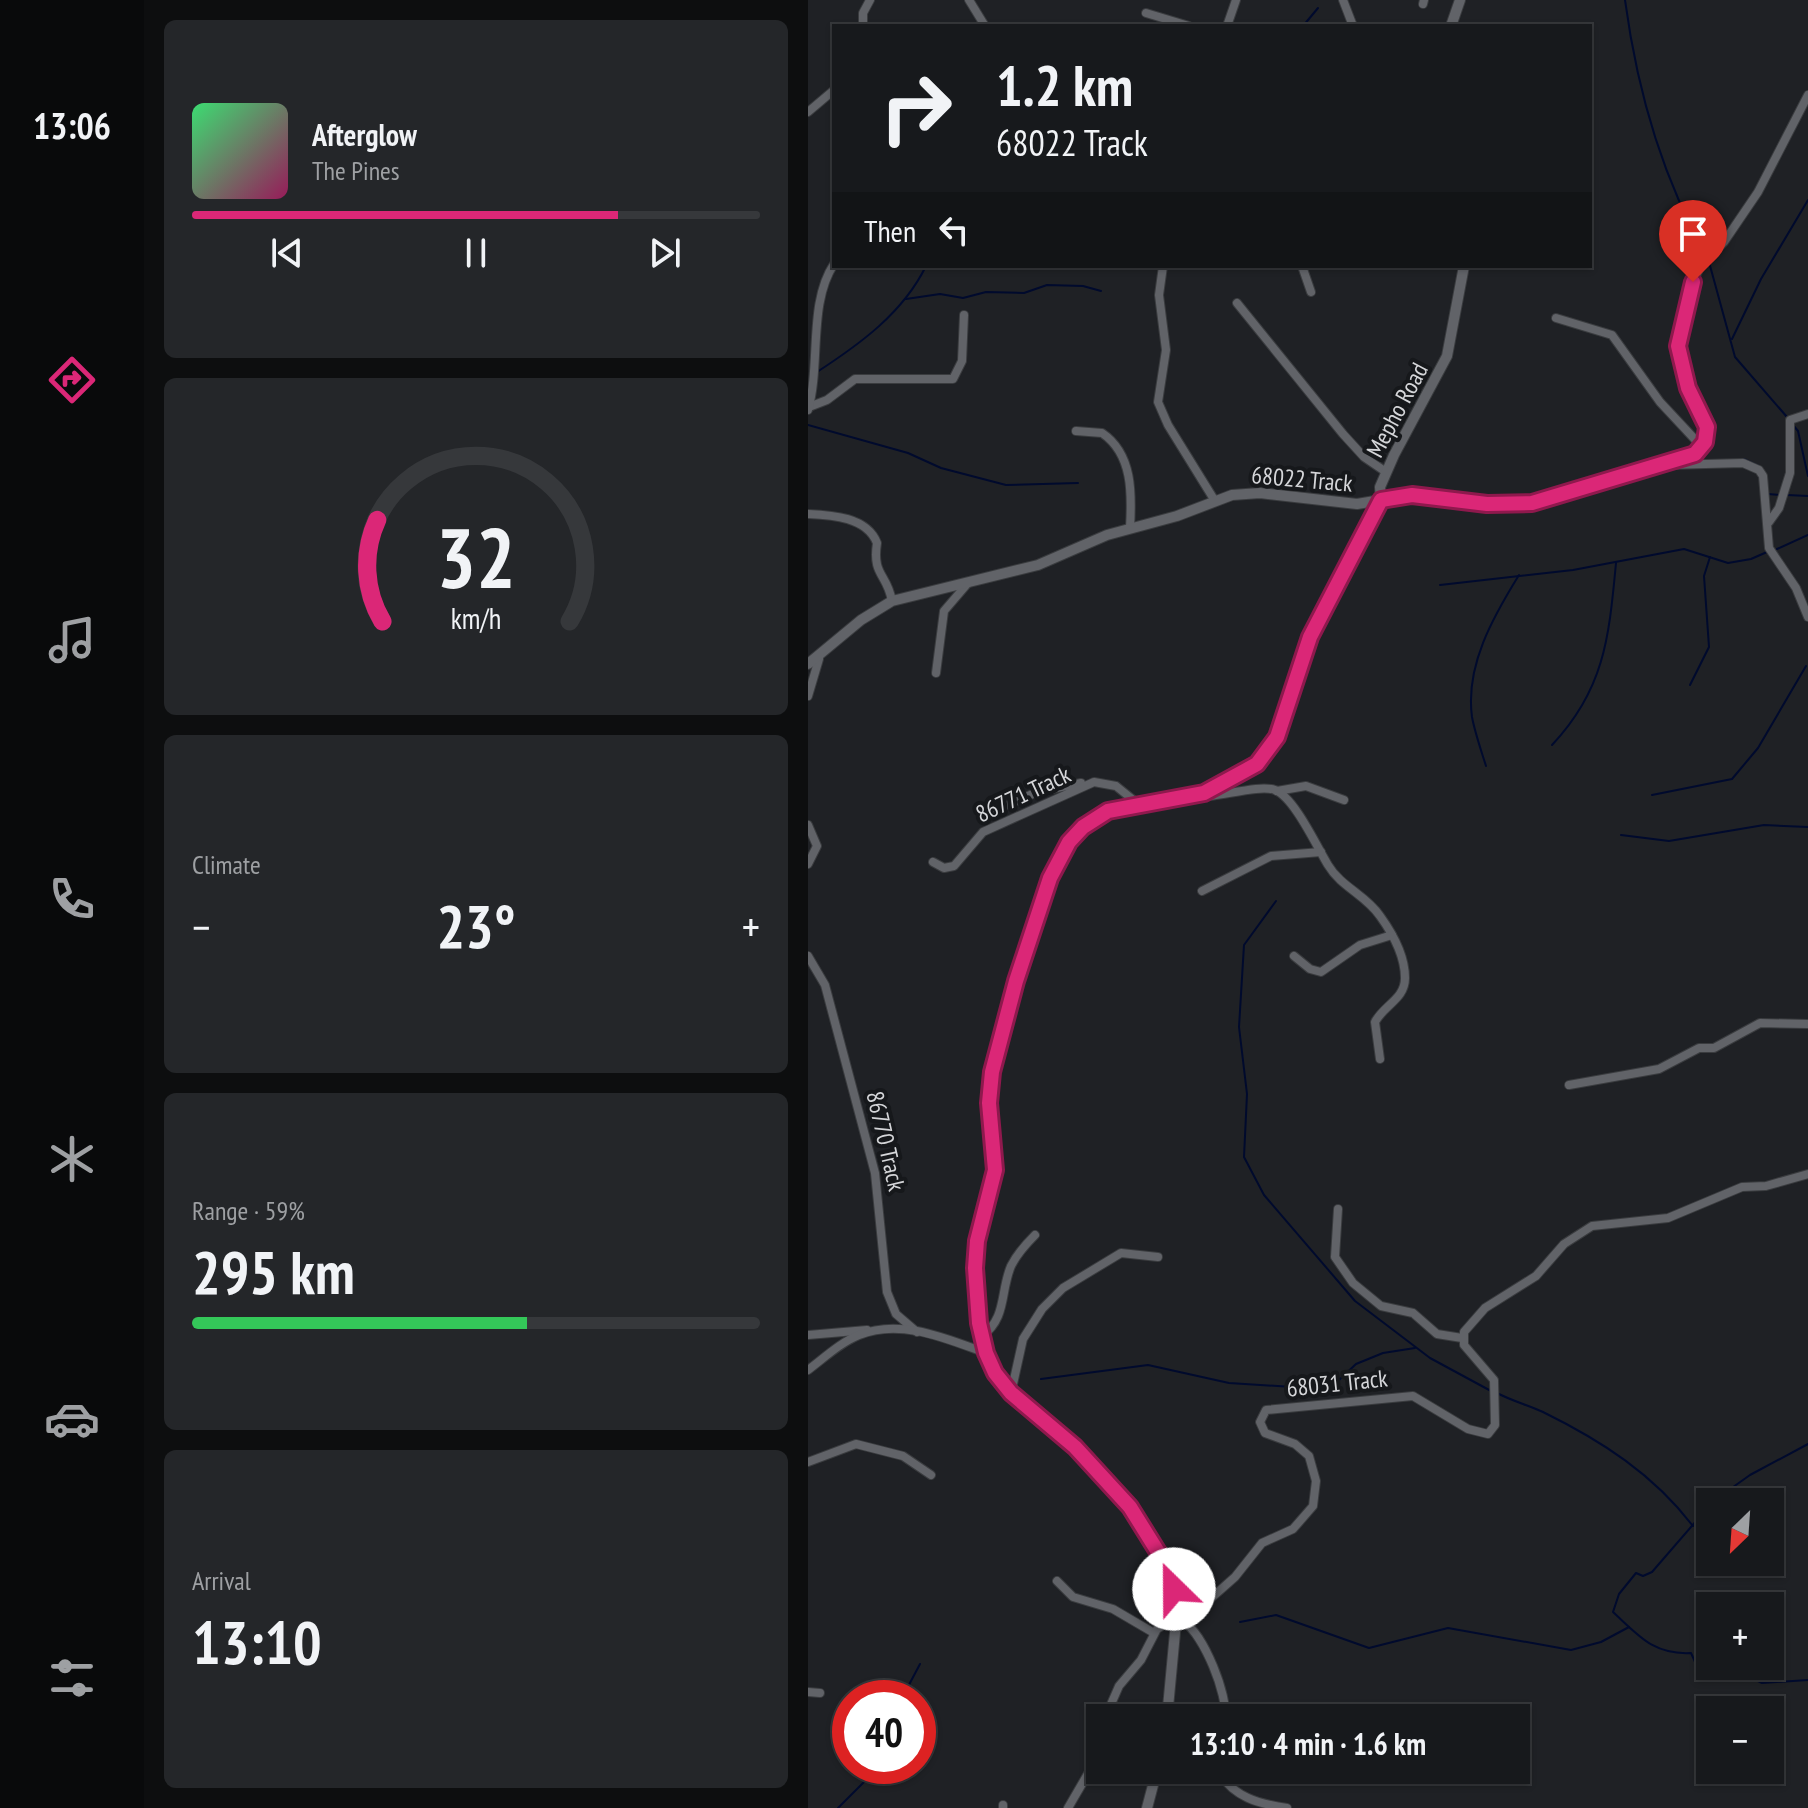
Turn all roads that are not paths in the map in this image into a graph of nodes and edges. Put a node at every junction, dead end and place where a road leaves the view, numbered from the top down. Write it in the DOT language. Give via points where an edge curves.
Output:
graph roads {
  1 [pos="870,0"];
  2 [pos="969,0"];
  3 [pos="1236,0"];
  4 [pos="1343,0"];
  5 [pos="1460,0"];
  6 [pos="1146,13"];
  7 [pos="863,24"];
  8 [pos="984,24"];
  9 [pos="1182,24"];
  10 [pos="1228,24"];
  11 [pos="1352,24"];
  12 [pos="1452,24"];
  13 [pos="832,92"];
  14 [pos="1808,95"];
  15 [pos="808,112"];
  16 [pos="832,267"];
  17 [pos="1163,268"];
  18 [pos="1303,268"];
  19 [pos="1464,268"];
  20 [pos="1311,292"];
  21 [pos="1237,303"];
  22 [pos="964,315"];
  23 [pos="1556,318"];
  24 [pos="812,360"];
  25 [pos="809,409"];
  26 [pos="1808,414"];
  27 [pos="1076,431"];
  28 [pos="1702,447"];
  29 [pos="1668,465"];
  30 [pos="1386,472"];
  31 [pos="1381,500"];
  32 [pos="1215,501"];
  33 [pos="808,514"];
  34 [pos="1767,524"];
  35 [pos="1130,528"];
  36 [pos="969,583"];
  37 [pos="892,601"];
  38 [pos="1808,617"];
  39 [pos="813,661"];
  40 [pos="936,673"];
  41 [pos="808,696"];
  42 [pos="1094,782"];
  43 [pos="1277,791"];
  44 [pos="1189,797"];
  45 [pos="1344,800"];
  46 [pos="1137,803"];
  47 [pos="994,811"];
  48 [pos="808,825"];
  49 [pos="1321,852"];
  50 [pos="933,862"];
  51 [pos="808,864"];
  52 [pos="1202,891"];
  53 [pos="1392,935"];
  54 [pos="808,956"];
  55 [pos="1294,956"];
  56 [pos="1808,1024"];
  57 [pos="1380,1059"];
  58 [pos="1569,1085"];
  59 [pos="1808,1174"];
  60 [pos="1338,1209"];
  61 [pos="1035,1235"];
  62 [pos="1158,1257"];
  63 [pos="875,1331"];
  64 [pos="917,1332"];
  65 [pos="808,1335"];
  66 [pos="982,1336"];
  67 [pos="1462,1338"];
  68 [pos="986,1353"];
  69 [pos="808,1370"];
  70 [pos="1011,1393"];
  71 [pos="808,1462"];
  72 [pos="931,1475"];
  73 [pos="1057,1581"];
  74 [pos="1180,1622"];
  75 [pos="1154,1633"];
  76 [pos="808,1692"];
  77 [pos="820,1693"];
  78 [pos="1111,1704"];
  79 [pos="1169,1704"];
  80 [pos="1224,1704"];
  81 [pos="1086,1777"];
  82 [pos="1153,1784"];
  83 [pos="1227,1784"];
  84 [pos="1068,1808"];
  85 [pos="1147,1808"];
  86 [pos="1287,1808"];
  1 -- 7 [label="street"];
  2 -- 8 [label="street"];
  3 -- 10 [label="street"];
  4 -- 11 [label="street"];
  5 -- 12 [label="street"];
  6 -- 9 [label="street"];
  13 -- 15 [label="street"];
  14 -- 28 [label="street" via="1758,192 1693,282 1678,346 1688,388 1707,427"];
  16 -- 24 [label="street" via="817,305"];
  17 -- 32 [label="street" via="1159,295 1166,350 1158,402"];
  18 -- 20 [label="street"];
  19 -- 30 [label="street, Mepho Road" via="1447,356"];
  21 -- 30 [label="street" via="1343,434"];
  22 -- 25 [label="street" via="962,361 953,379 855,379"];
  23 -- 28 [label="street" via="1616,339 1660,402"];
  24 -- 25 [label="street"];
  26 -- 34 [label="street" via="1790,420 1790,473 1779,508"];
  27 -- 35 [label="street" via="1102,433 1122,458 1131,485"];
  28 -- 29 [label="street"];
  29 -- 31 [label="street, 68022 Track" via="1532,503 1412,495"];
  29 -- 34 [label="street, 68022 Track" via="1752,465 1763,476"];
  30 -- 31 [label="street, Mepho Road"];
  31 -- 32 [label="street, 68022 Track" via="1342,504 1249,493"];
  31 -- 44 [label="street, Mepho Road" via="1310,637 1269,750 1234,778"];
  32 -- 35 [label="street, 68022 Track"];
  33 -- 37 [label="street" via="868,528 877,543 874,564"];
  34 -- 38 [label="street, 68022 Track" via="1769,548"];
  35 -- 36 [label="street, 68022 Track" via="1038,565"];
  36 -- 37 [label="street, 68022 Track"];
  36 -- 40 [label="street" via="944,611"];
  37 -- 39 [label="street, 68022 Track"];
  39 -- 41 [label="street"];
  42 -- 46 [label="street, 86771 Track" via="1109,782"];
  42 -- 47 [label="street" via="1037,792"];
  42 -- 50 [label="street, 86771 Track" via="983,832 954,866"];
  43 -- 44 [label="street"];
  43 -- 45 [label="street" via="1306,786"];
  43 -- 49 [label="street"];
  44 -- 46 [label="street, Mepho Road"];
  46 -- 66 [label="street, Mepho Road" via="1097,817 1069,842 1050,878 1016,981 989,1089 995,1170 975,1268"];
  48 -- 51 [label="street" via="817,846"];
  49 -- 52 [label="street" via="1271,856"];
  49 -- 53 [label="street"];
  53 -- 55 [label="street" via="1360,945 1321,972"];
  53 -- 57 [label="street" via="1405,979 1401,993 1375,1022"];
  54 -- 64 [label="street, 86770 Track" via="825,985 875,1173 887,1292 896,1314"];
  56 -- 58 [label="street" via="1760,1023 1722,1045 1699,1048 1659,1069"];
  59 -- 67 [label="street" via="1742,1187 1668,1218 1592,1226 1564,1244 1536,1276 1485,1308"];
  60 -- 67 [label="street" via="1335,1257 1342,1273 1374,1302 1413,1313 1437,1334"];
  61 -- 66 [label="street" via="1012,1265 1001,1315"];
  62 -- 70 [label="street" via="1121,1253 1063,1288 1023,1339"];
  63 -- 64 [label="street"];
  63 -- 65 [label="street"];
  63 -- 69 [label="street" via="850,1340"];
  64 -- 68 [label="street" via="942,1335"];
  66 -- 68 [label="street, Mepho Road"];
  67 -- 74 [label="street, 68031 Track" via="1494,1380 1495,1425 1488,1434 1468,1429 1418,1397 1262,1413 1261,1425 1269,1437 1295,1444 1309,1456 1316,1481 1313,1506 1293,1529 1256,1549 1235,1577"];
  68 -- 70 [label="street, Mepho Road"];
  70 -- 74 [label="street, Mepho Road" via="1075,1447 1130,1507 1169,1573"];
  71 -- 72 [label="street" via="856,1444 903,1456"];
  73 -- 75 [label="street" via="1073,1597 1113,1609"];
  74 -- 75 [label="street, 68031 Track"];
  74 -- 79 [label="street, Mepho Road"];
  74 -- 80 [label="street" via="1195,1630 1222,1686"];
  75 -- 78 [label="street"];
  76 -- 77 [label="street"];
  81 -- 84 [label="street"];
  82 -- 85 [label="street"];
  83 -- 86 [label="street" via="1243,1796"];
}
